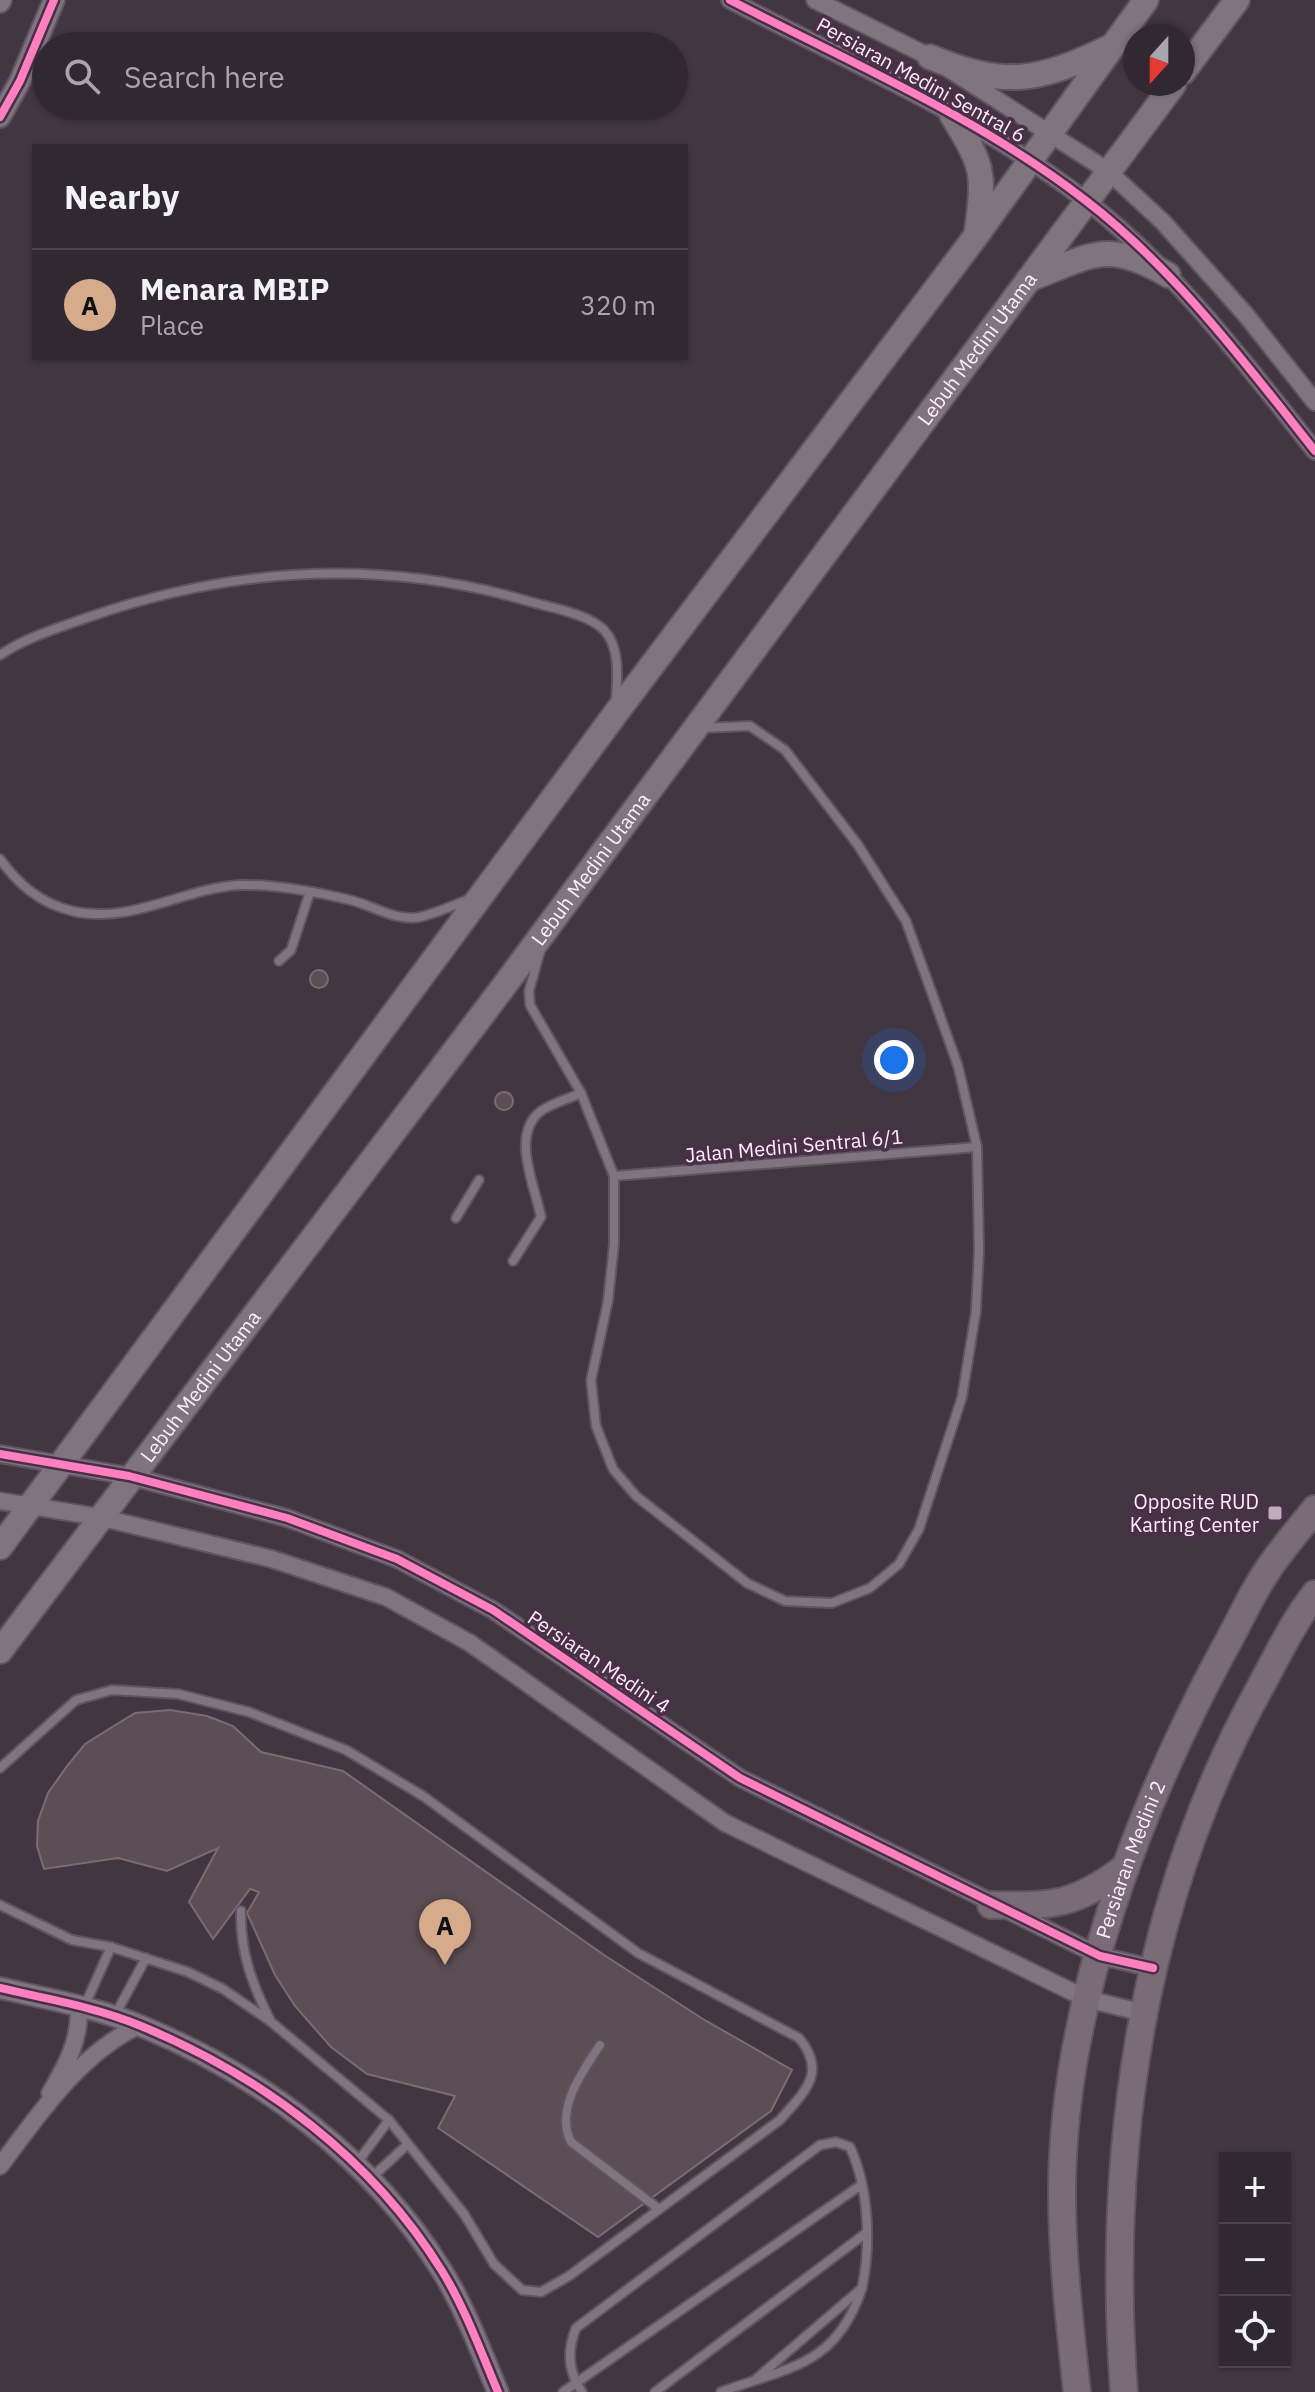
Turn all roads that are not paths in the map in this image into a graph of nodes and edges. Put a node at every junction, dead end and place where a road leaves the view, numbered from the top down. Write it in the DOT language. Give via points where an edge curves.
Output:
graph roads {
  1 [pos="54,0"];
  2 [pos="730,0"];
  3 [pos="815,0"];
  4 [pos="1146,0"];
  5 [pos="1237,0"];
  6 [pos="41,32"];
  7 [pos="1111,47"];
  8 [pos="32,52"];
  9 [pos="1195,56"];
  10 [pos="930,57"];
  11 [pos="1165,96"];
  12 [pos="952,115"];
  13 [pos="0,117"];
  14 [pos="1051,133"];
  15 [pos="1029,162"];
  16 [pos="1108,171"];
  17 [pos="1086,200"];
  18 [pos="976,236"];
  19 [pos="1168,275"];
  20 [pos="1027,279"];
  21 [pos="1315,402"];
  22 [pos="1315,451"];
  23 [pos="0,655"];
  24 [pos="616,713"];
  25 [pos="696,729"];
  26 [pos="0,859"];
  27 [pos="310,892"];
  28 [pos="484,893"];
  29 [pos="544,932"];
  30 [pos="279,961"];
  31 [pos="581,1093"];
  32 [pos="977,1147"];
  33 [pos="614,1176"];
  34 [pos="479,1180"];
  35 [pos="456,1218"];
  36 [pos="513,1261"];
  37 [pos="0,1454"];
  38 [pos="63,1463"];
  39 [pos="129,1476"];
  40 [pos="0,1501"];
  41 [pos="30,1506"];
  42 [pos="1315,1509"];
  43 [pos="99,1517"];
  44 [pos="0,1547"];
  45 [pos="1315,1594"];
  46 [pos="0,1651"];
  47 [pos="0,1768"];
  48 [pos="1126,1867"];
  49 [pos="0,1905"];
  50 [pos="991,1905"];
  51 [pos="241,1911"];
  52 [pos="111,1947"];
  53 [pos="1100,1956"];
  54 [pos="146,1958"];
  55 [pos="1153,1968"];
  56 [pos="0,1988"];
  57 [pos="1087,1999"];
  58 [pos="82,2007"];
  59 [pos="1144,2013"];
  60 [pos="114,2017"];
  61 [pos="270,2021"];
  62 [pos="140,2025"];
  63 [pos="600,2045"];
  64 [pos="35,2119"];
  65 [pos="389,2120"];
  66 [pos="408,2144"];
  67 [pos="0,2166"];
  68 [pos="362,2172"];
  69 [pos="861,2185"];
  70 [pos="659,2209"];
  71 [pos="866,2233"];
  72 [pos="862,2288"];
  73 [pos="756,2379"];
  74 [pos="576,2383"];
  75 [pos="498,2392"];
  76 [pos="563,2392"];
  77 [pos="582,2392"];
  78 [pos="655,2392"];
  79 [pos="721,2392"];
  80 [pos="1077,2392"];
  81 [pos="1124,2392"];
  1 -- 6 [label="street"];
  2 -- 12 [label="street, Persiaran Medini Sentral 6"];
  3 -- 10 [label="street, Persiaran Medini Sentral 6"];
  4 -- 7 [label="main road"];
  5 -- 9 [label="main road"];
  7 -- 10 [label="main road" via="1039,76 1002,79 965,72"];
  7 -- 14 [label="main road"];
  8 -- 13 [label="street"];
  10 -- 14 [label="street, Persiaran Medini Sentral 6"];
  11 -- 16 [label="main road, Lebuh Medini Utama"];
  12 -- 15 [label="street, Persiaran Medini Sentral 6"];
  12 -- 18 [label="main road" via="984,180"];
  14 -- 15 [label="main road"];
  14 -- 16 [label="street, Persiaran Medini Sentral 6"];
  15 -- 17 [label="street, Persiaran Medini Sentral 6"];
  15 -- 18 [label="main road"];
  16 -- 17 [label="main road, Lebuh Medini Utama"];
  16 -- 21 [label="street, Persiaran Medini Sentral 6" via="1163,222"];
  17 -- 19 [label="street, Persiaran Medini Sentral 6"];
  17 -- 20 [label="main road, Lebuh Medini Utama"];
  18 -- 24 [label="main road"];
  19 -- 20 [label="main road" via="1146,262 1095,254"];
  19 -- 22 [label="street, Persiaran Medini Sentral 6"];
  20 -- 25 [label="main road, Lebuh Medini Utama"];
  23 -- 24 [label="lane" via="21,641 153,595 290,573 384,575 499,592 604,629 617,665"];
  24 -- 28 [label="main road"];
  25 -- 29 [label="main road, Lebuh Medini Utama"];
  25 -- 32 [label="lane" via="750,726 785,750 858,845 906,921 958,1066"];
  26 -- 27 [label="lane" via="38,898 73,912 138,910 241,885"];
  27 -- 28 [label="lane" via="418,918"];
  27 -- 30 [label="lane" via="291,950"];
  28 -- 38 [label="main road"];
  29 -- 31 [label="lane" via="530,1005"];
  29 -- 39 [label="main road, Lebuh Medini Utama"];
  31 -- 33 [label="lane"];
  31 -- 36 [label="lane" via="541,1110 527,1130 525,1144 541,1217"];
  32 -- 33 [label="lane, Jalan Medini Sentral 6/1"];
  32 -- 33 [label="lane" via="976,1311 962,1397 942,1466 919,1529 899,1564 870,1588 832,1603 785,1601 747,1583 636,1496 613,1469 596,1426 591,1380 608,1301"];
  34 -- 35 [label="lane"];
  37 -- 38 [label="street, Persiaran Medini 4"];
  38 -- 39 [label="street, Persiaran Medini 4"];
  38 -- 41 [label="main road"];
  39 -- 43 [label="main road, Lebuh Medini Utama"];
  39 -- 50 [label="street, Persiaran Medini 4" via="287,1518 397,1559 493,1610 740,1778"];
  40 -- 41 [label="street"];
  41 -- 43 [label="street"];
  41 -- 44 [label="main road"];
  42 -- 48 [label="main road, Persiaran Medini 2" via="1266,1572 1184,1724"];
  43 -- 46 [label="main road, Lebuh Medini Utama"];
  43 -- 57 [label="street" via="272,1559 386,1597 470,1643 725,1823"];
  45 -- 55 [label="main road" via="1226,1748 1166,1915"];
  47 -- 70 [label="lane" via="76,1700 112,1690 178,1694 249,1712 346,1750 423,1796 638,1953 799,2038 813,2062 805,2091 780,2120"];
  48 -- 50 [label="main road" via="1094,1890 1057,1904"];
  48 -- 53 [label="main road, Persiaran Medini 2"];
  49 -- 52 [label="lane" via="72,1940"];
  50 -- 53 [label="street, Persiaran Medini 4"];
  51 -- 61 [label="lane" via="240,1941"];
  52 -- 54 [label="lane"];
  52 -- 58 [label="lane"];
  53 -- 55 [label="street, Persiaran Medini 4"];
  53 -- 57 [label="main road, Persiaran Medini 2"];
  54 -- 60 [label="lane"];
  54 -- 61 [label="lane" via="223,1989"];
  55 -- 59 [label="main road"];
  56 -- 58 [label="street"];
  57 -- 59 [label="street"];
  57 -- 80 [label="main road, Persiaran Medini 2" via="1069,2100 1062,2191"];
  58 -- 60 [label="street"];
  58 -- 64 [label="street" via="74,2051"];
  59 -- 81 [label="main road" via="1123,2161 1118,2266"];
  60 -- 62 [label="street"];
  61 -- 65 [label="lane"];
  62 -- 64 [label="street" via="91,2058"];
  62 -- 68 [label="street" via="263,2088"];
  63 -- 70 [label="lane" via="567,2105 563,2127 571,2142"];
  64 -- 67 [label="street"];
  65 -- 66 [label="lane"];
  65 -- 68 [label="lane"];
  66 -- 68 [label="lane"];
  66 -- 70 [label="lane" via="464,2214 494,2264 522,2290 541,2292 569,2276"];
  68 -- 75 [label="street" via="395,2204 443,2272"];
  69 -- 71 [label="lane"];
  69 -- 74 [label="lane"];
  69 -- 74 [label="lane" via="850,2147 836,2142 820,2145 576,2328 570,2343"];
  71 -- 72 [label="lane"];
  71 -- 78 [label="lane"];
  72 -- 73 [label="lane"];
  72 -- 73 [label="lane" via="834,2343 801,2365"];
  73 -- 79 [label="lane"];
  74 -- 76 [label="lane"];
  74 -- 77 [label="lane"];
}
